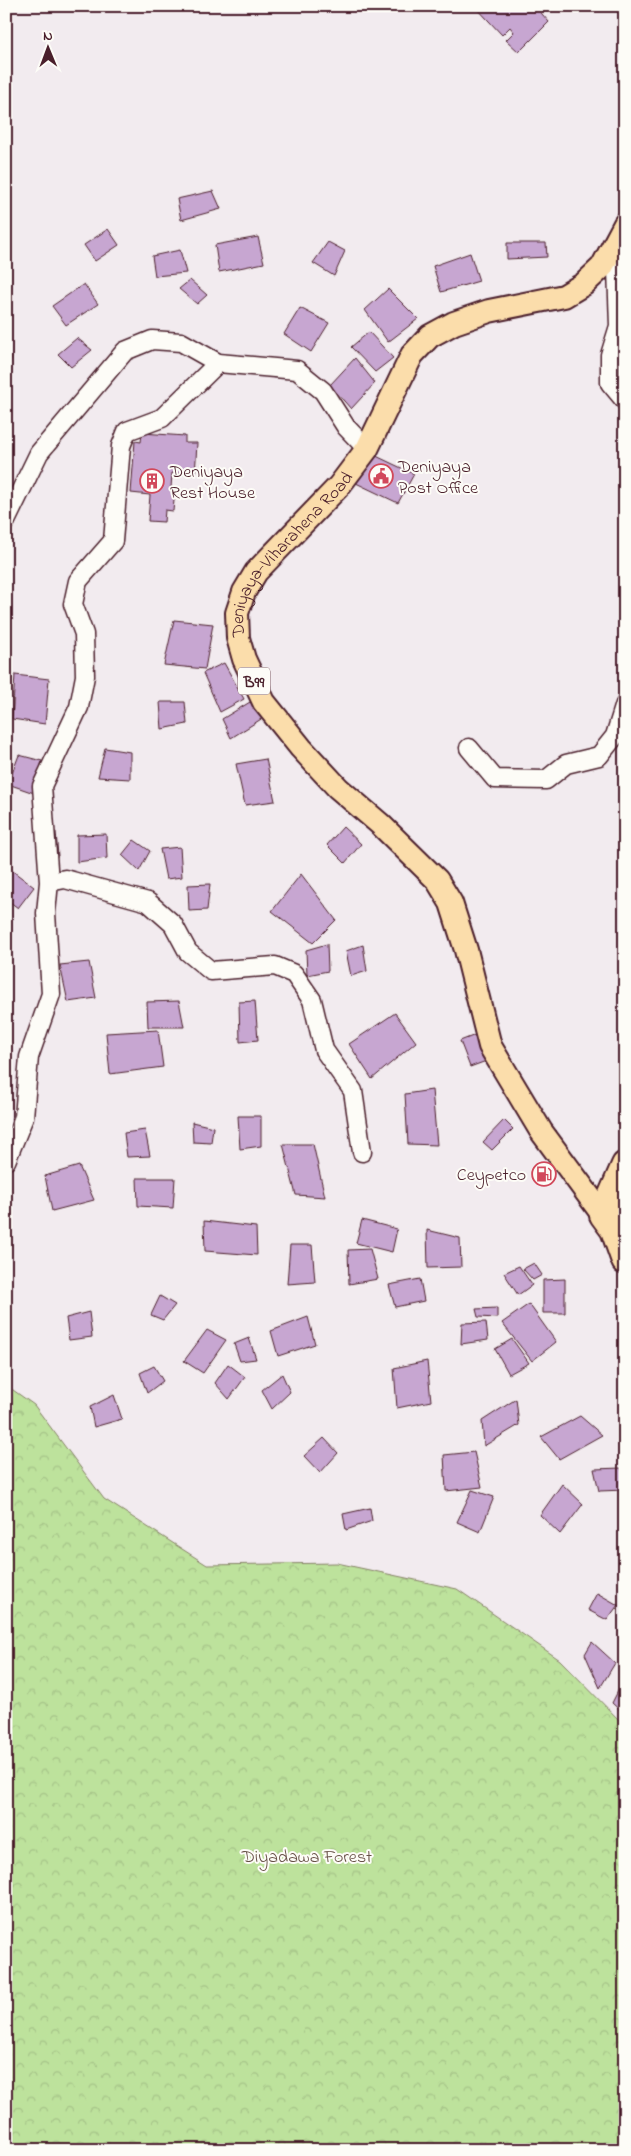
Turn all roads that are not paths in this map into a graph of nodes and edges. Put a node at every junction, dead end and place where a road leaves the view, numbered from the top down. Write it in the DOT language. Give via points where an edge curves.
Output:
graph roads {
  1 [pos="620,232"];
  2 [pos="218,363"];
  3 [pos="625,401"];
  4 [pos="366,449"];
  5 [pos="6,521"];
  6 [pos="625,704"];
  7 [pos="469,748"];
  8 [pos="49,882"];
  9 [pos="362,1152"];
  10 [pos="6,1161"];
  11 [pos="625,1165"];
  12 [pos="603,1215"];
  13 [pos="625,1260"];
  1 -- 3 [label="street" via="619,326 610,355 610,383"];
  1 -- 4 [label="main road, Deniyaya-Viharahena Road / B99" via="602,267 584,284 564,296 489,311 454,323 430,336 412,355"];
  2 -- 4 [label="street" via="297,370 323,391 346,427"];
  2 -- 5 [label="street" via="181,342 152,340 125,351 39,453"];
  2 -- 8 [label="street" via="162,418 127,431 121,446 113,541 78,581 72,604 84,634 85,676 78,707 42,786"];
  4 -- 12 [label="main road, Deniyaya-Viharahena Road / B99" via="339,486 256,572 244,592 237,613 238,638 244,659 264,702 301,748 338,788 437,880 451,903 490,1046 541,1131"];
  6 -- 7 [label="street" via="615,736 600,756 566,764 546,780 495,779"];
  8 -- 9 [label="street" via="65,879 148,902 173,924 188,952 212,971 275,966 294,974 312,1000 324,1050 353,1091"];
  8 -- 10 [label="street" via="46,912 50,994 29,1057 24,1117"];
  11 -- 12 [label="highway"];
  12 -- 13 [label="highway" via="614,1230"];
}
